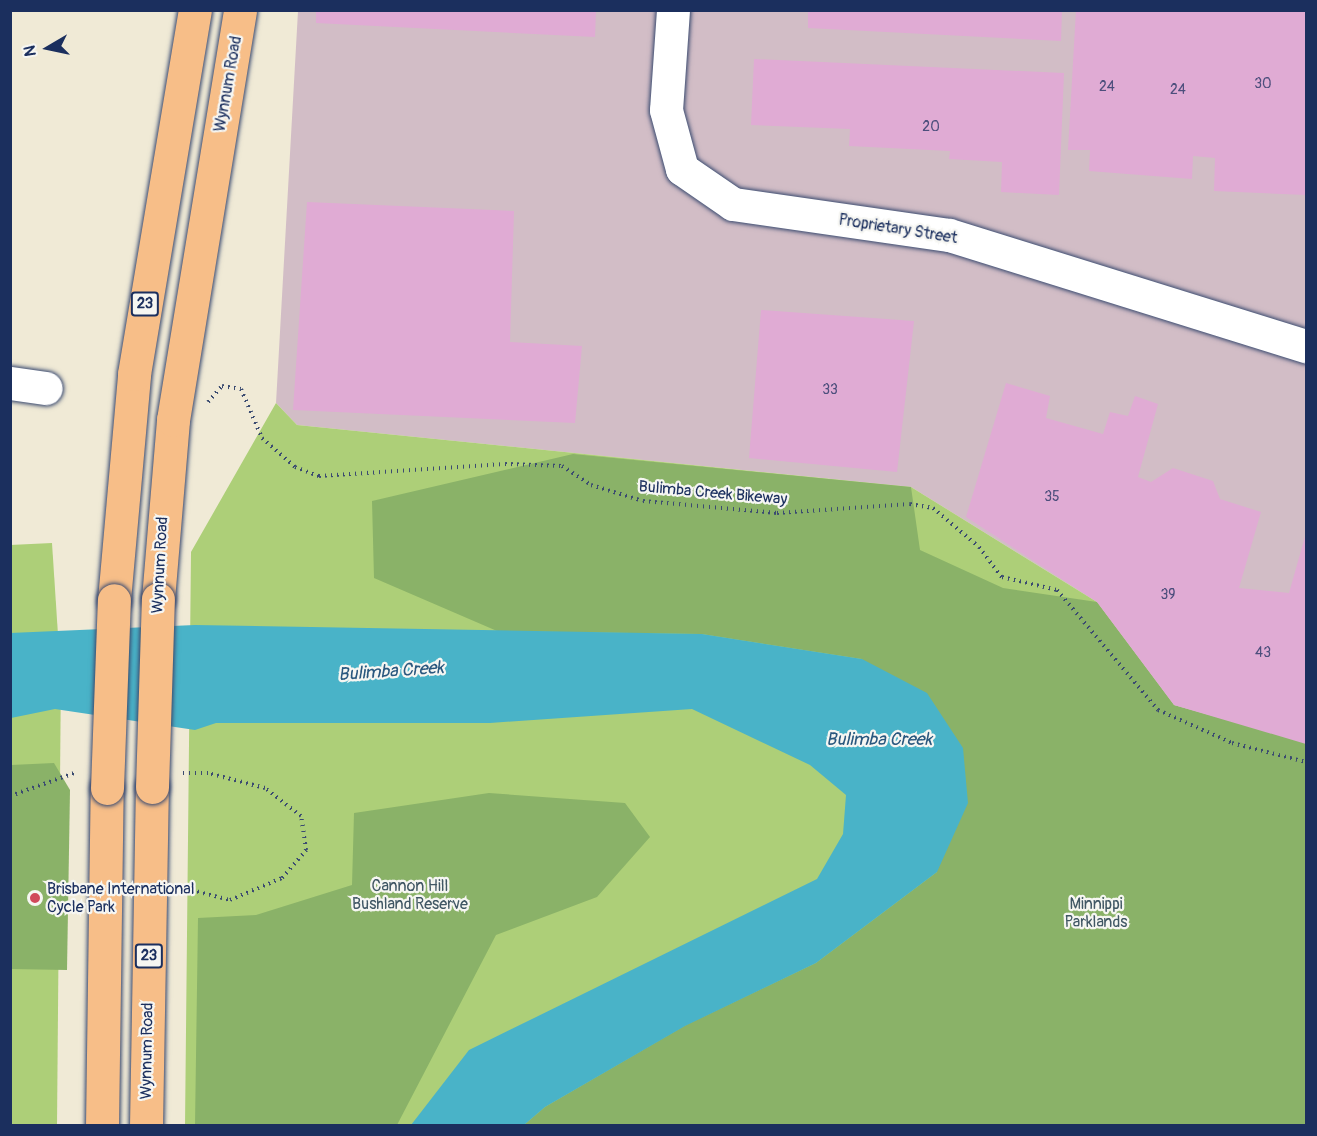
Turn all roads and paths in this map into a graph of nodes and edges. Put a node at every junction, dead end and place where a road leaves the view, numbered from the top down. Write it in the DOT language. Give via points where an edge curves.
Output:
graph roads {
  1 [pos="195,10"];
  2 [pos="240,10"];
  3 [pos="673,10"];
  4 [pos="1306,346"];
  5 [pos="10,383"];
  6 [pos="46,388"];
  7 [pos="205,408"];
  8 [pos="1306,762"];
  9 [pos="96,780"];
  10 [pos="163,780"];
  11 [pos="10,796"];
  12 [pos="177,875"];
  13 [pos="102,1125"];
  14 [pos="146,1125"];
  1 -- 9 [label="main road, 23, bridge" via="134,374"];
  2 -- 10 [label="main road, Wynnum Road / 23, bridge" via="173,420 158,599"];
  3 -- 4 [label="street, Proprietary Street" via="666,110 682,169 733,204 949,235"];
  5 -- 6 [label="street"];
  7 -- 8 [label="path, Bulimba Creek Bikeway" via="216,391 236,386 262,438 295,467 319,476 504,464 562,466 591,485 643,501 777,513 910,504 933,508 979,547 1002,577 1057,590 1158,710 1232,743"];
  9 -- 11 [label="path" via="58,775"];
  9 -- 13 [label="main road, 23"];
  10 -- 12 [label="path" via="208,773 266,788 301,816 306,850 282,878 230,900 177,886"];
  10 -- 14 [label="main road, Wynnum Road / 23"];
}
